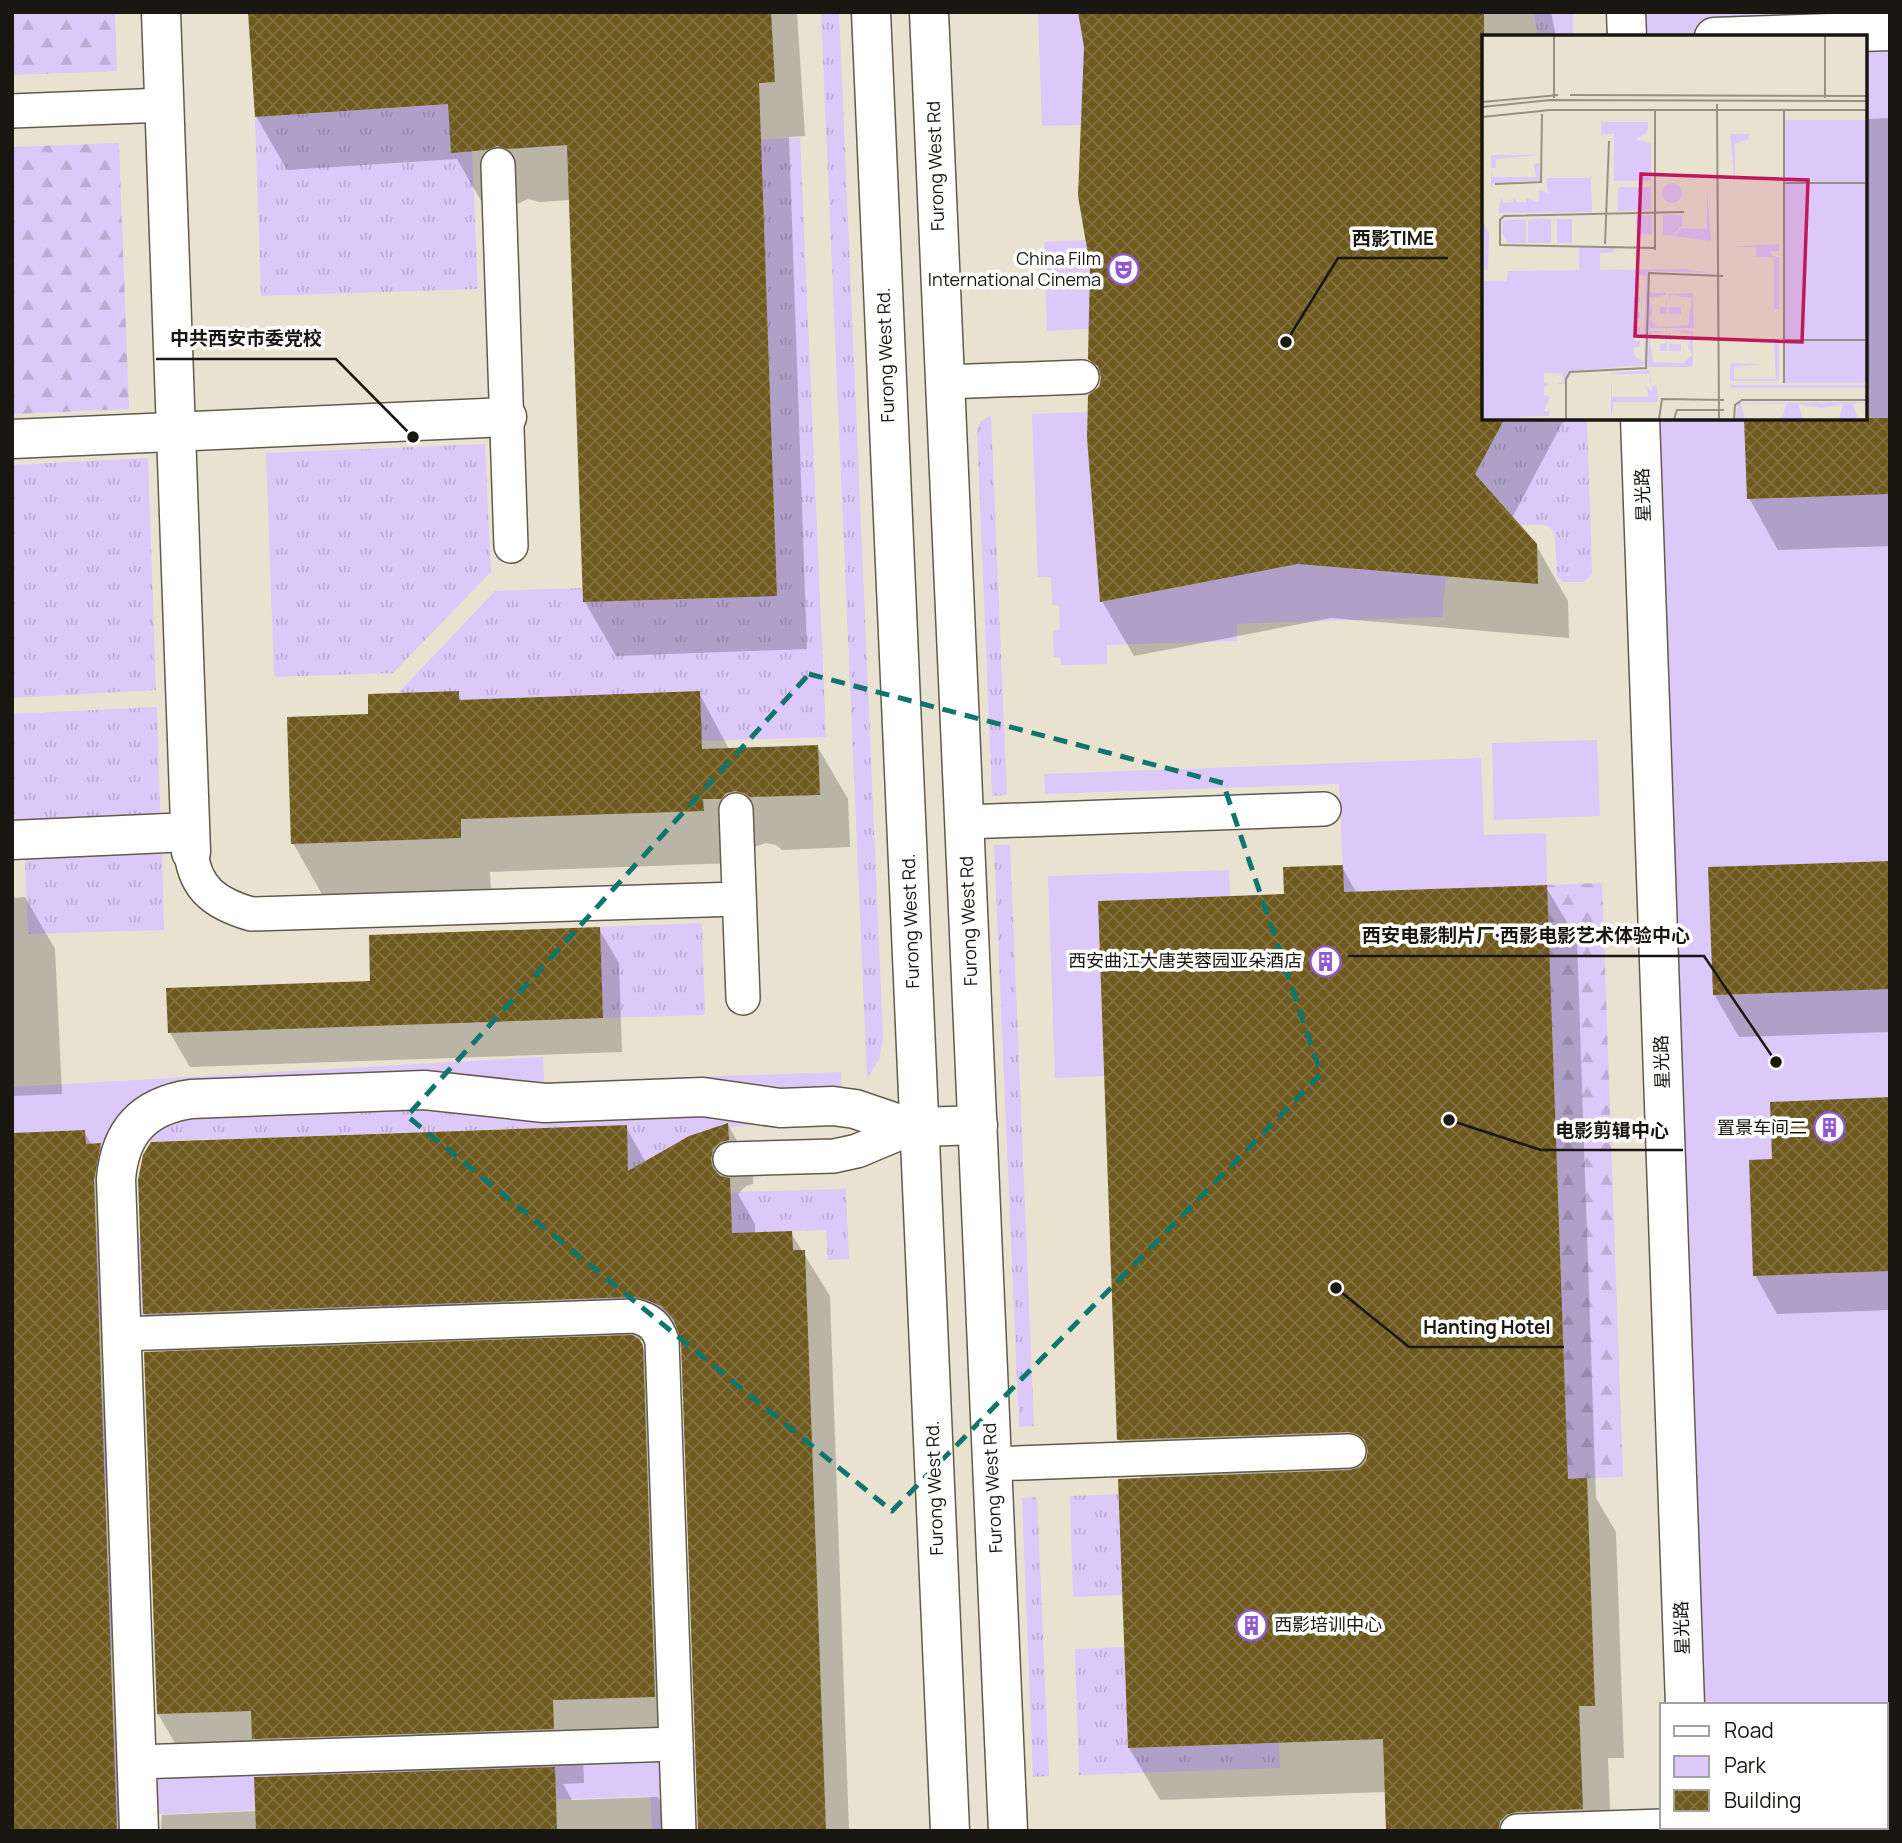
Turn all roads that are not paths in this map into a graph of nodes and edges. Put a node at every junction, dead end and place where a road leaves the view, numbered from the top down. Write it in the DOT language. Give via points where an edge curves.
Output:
graph roads {
  1 [pos="162,12"];
  2 [pos="871,12"];
  3 [pos="929,12"];
  4 [pos="1626,12"];
  5 [pos="1890,31"];
  6 [pos="1627,35"];
  7 [pos="1773,35"];
  8 [pos="165,105"];
  9 [pos="12,111"];
  10 [pos="498,165"];
  11 [pos="1082,377"];
  12 [pos="945,382"];
  13 [pos="507,417"];
  14 [pos="1640,420"];
  15 [pos="176,432"];
  16 [pos="12,439"];
  17 [pos="512,546"];
  18 [pos="736,810"];
  19 [pos="1324,810"];
  20 [pos="965,822"];
  21 [pos="12,840"];
  22 [pos="190,842"];
  23 [pos="739,899"];
  24 [pos="743,998"];
  25 [pos="978,1125"];
  26 [pos="920,1128"];
  27 [pos="730,1159"];
  28 [pos="121,1334"];
  29 [pos="1349,1451"];
  30 [pos="992,1464"];
  31 [pos="1685,1703"];
  32 [pos="676,1744"];
  33 [pos="136,1762"];
  34 [pos="1660,1826"];
  35 [pos="139,1831"];
  36 [pos="679,1831"];
  37 [pos="950,1831"];
  38 [pos="1008,1831"];
  39 [pos="1517,1831"];
  1 -- 8 [label="street"];
  2 -- 26 [label="street, Furong West Rd."];
  3 -- 12 [label="street, Furong West Rd"];
  4 -- 6 [label="street"];
  5 -- 7 [label="street"];
  8 -- 9 [label="lane"];
  8 -- 15 [label="street"];
  10 -- 13 [label="lane"];
  11 -- 12 [label="lane"];
  12 -- 20 [label="street, Furong West Rd"];
  13 -- 15 [label="street"];
  13 -- 17 [label="lane"];
  14 -- 31 [label="street, 星光路"];
  15 -- 16 [label="street"];
  15 -- 22 [label="street"];
  18 -- 23 [label="lane"];
  19 -- 20 [label="lane"];
  20 -- 25 [label="street, Furong West Rd"];
  21 -- 22 [label="street"];
  22 -- 23 [label="lane" via="197,878 214,899 251,914"];
  23 -- 24 [label="lane"];
  25 -- 26 [label="street"];
  25 -- 30 [label="street, Furong West Rd"];
  26 -- 27 [label="lane" via="834,1156"];
  26 -- 28 [label="street" via="855,1109 780,1108 702,1097 545,1103 424,1090 176,1101 162,1105 136,1124 121,1149 116,1179"];
  26 -- 37 [label="street, Furong West Rd."];
  28 -- 32 [label="lane" via="635,1316 650,1320 662,1341"];
  28 -- 33 [label="street"];
  29 -- 30 [label="lane"];
  30 -- 38 [label="street, Furong West Rd"];
  32 -- 33 [label="lane"];
  32 -- 36 [label="lane"];
  33 -- 35 [label="street"];
  34 -- 39 [label="lane"];
}
